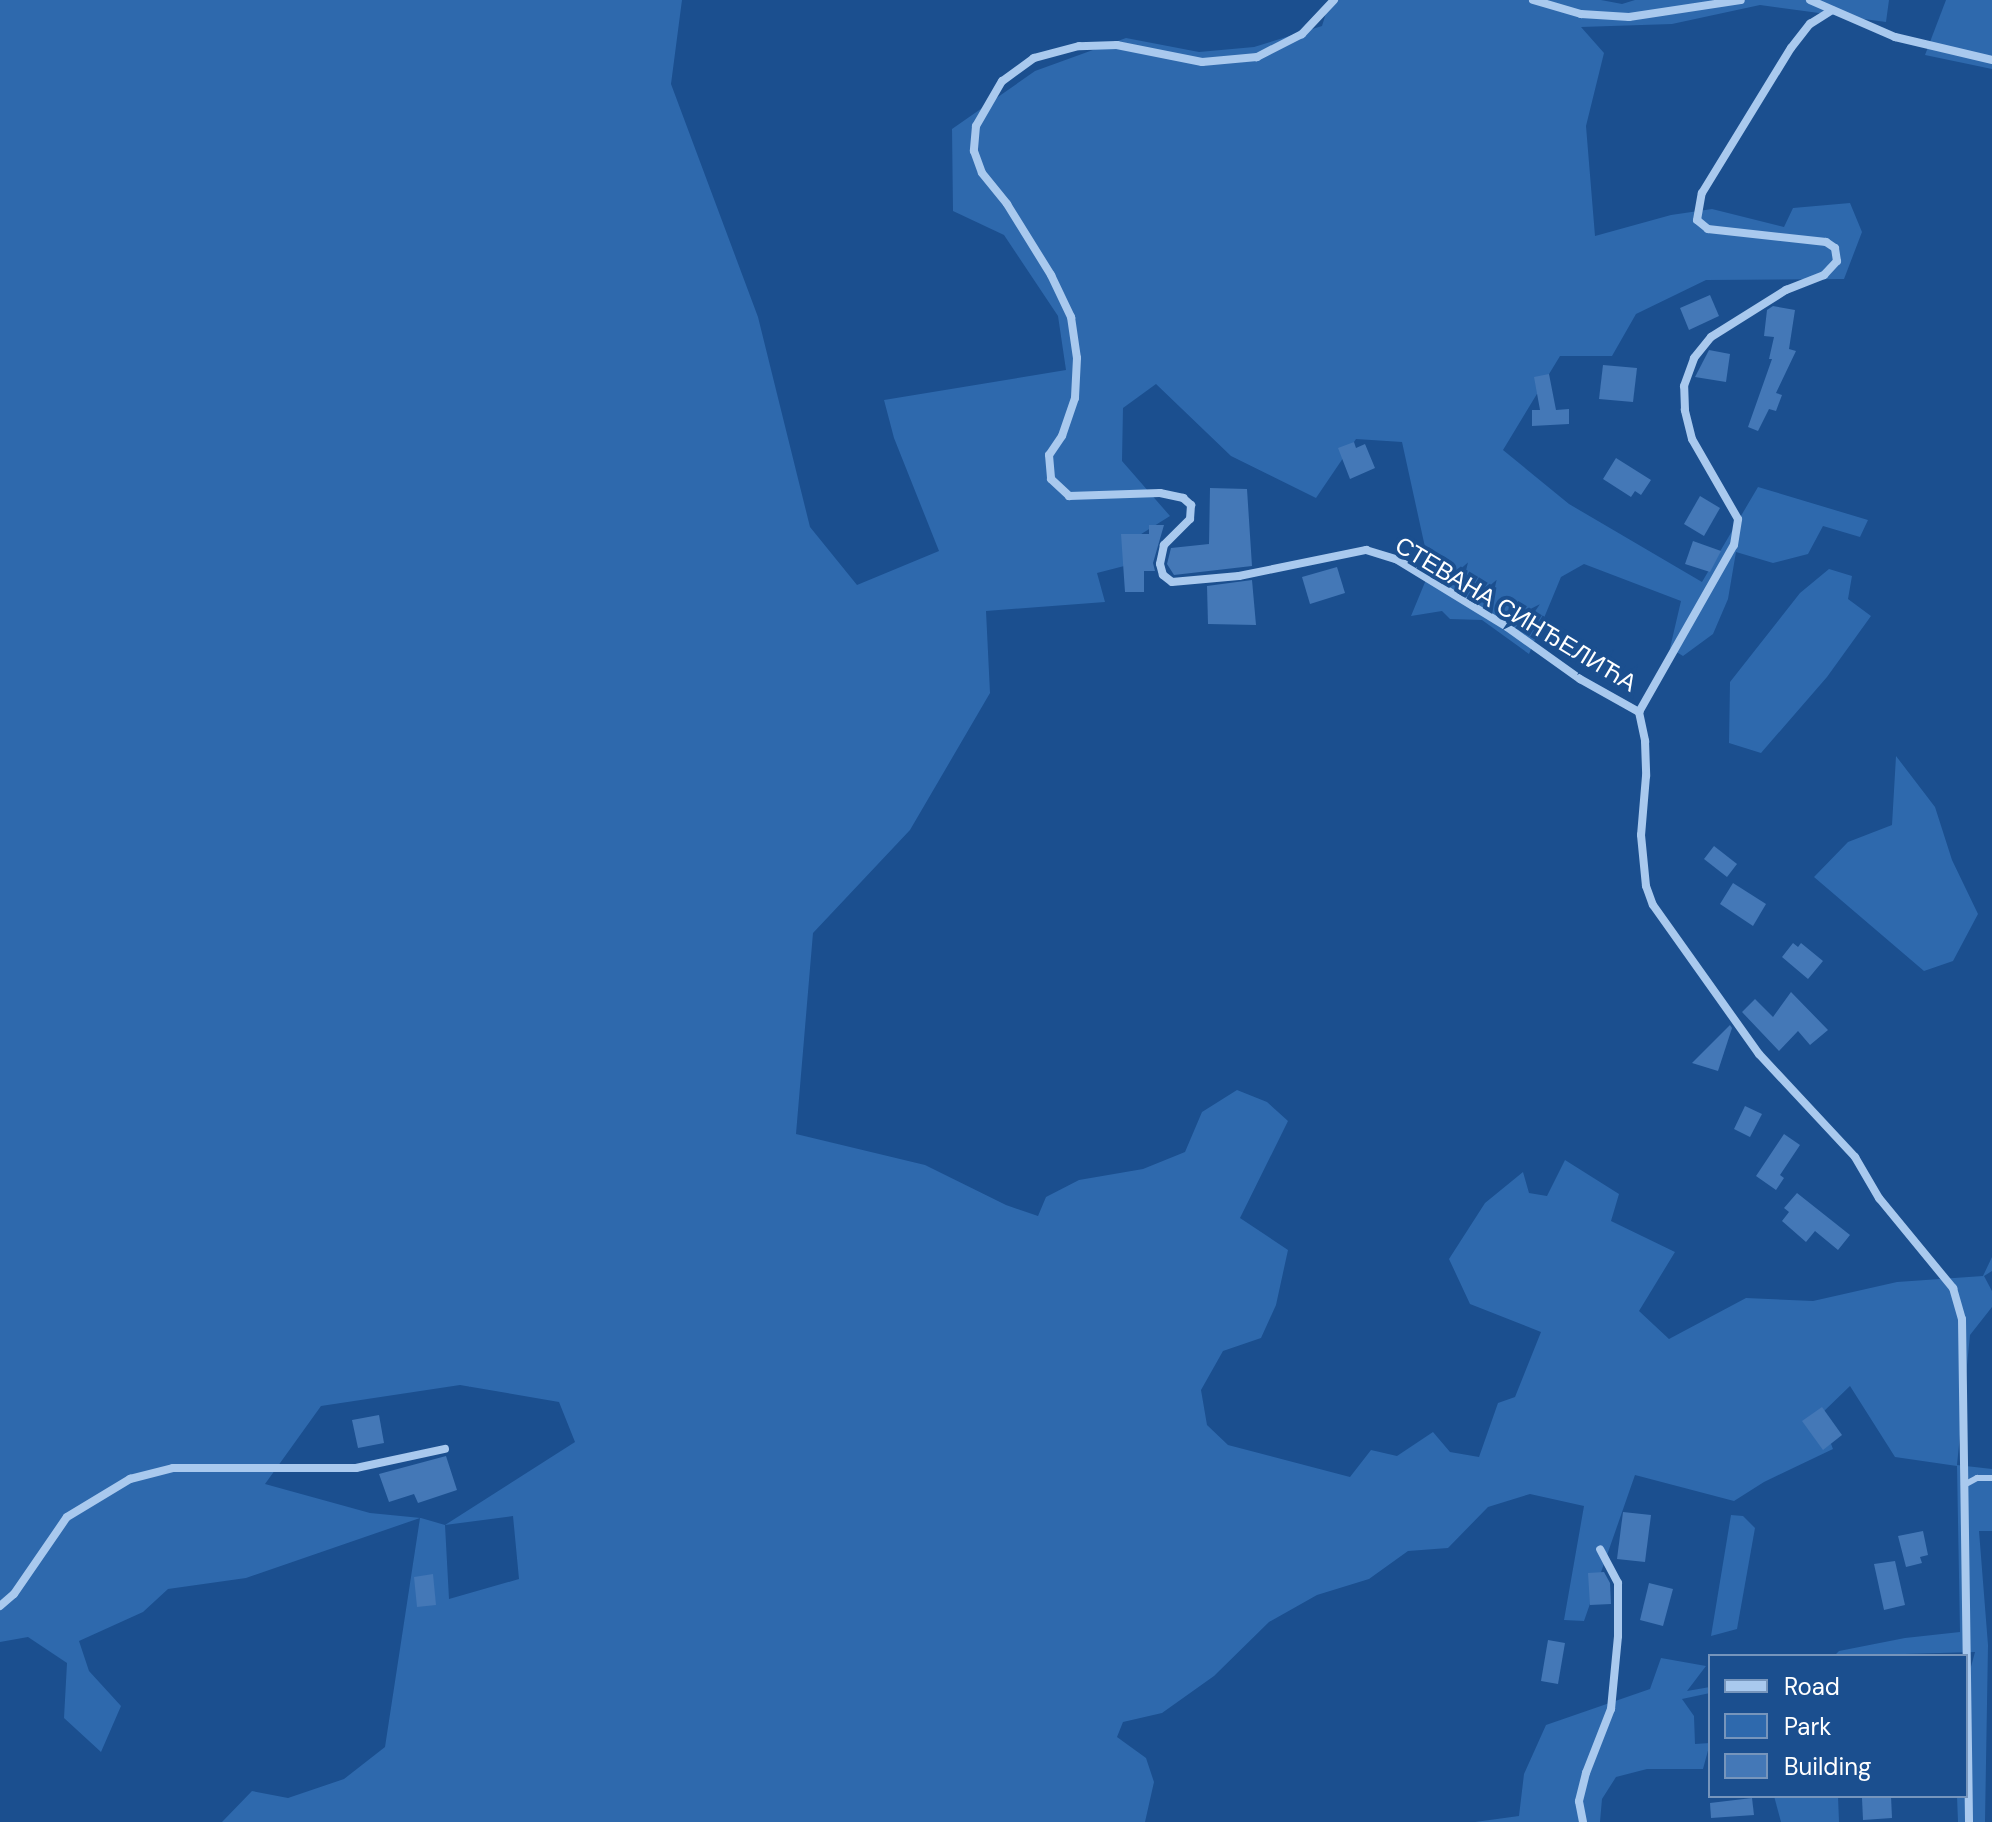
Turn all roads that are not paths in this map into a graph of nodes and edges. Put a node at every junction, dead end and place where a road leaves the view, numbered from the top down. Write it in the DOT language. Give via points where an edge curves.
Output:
graph roads {
  1 [pos="1334,0"];
  2 [pos="1533,0"];
  3 [pos="1741,0"];
  4 [pos="1810,0"];
  5 [pos="1832,10"];
  6 [pos="1992,60"];
  7 [pos="1639,712"];
  8 [pos="445,1449"];
  9 [pos="1992,1478"];
  10 [pos="1964,1485"];
  11 [pos="1600,1549"];
  12 [pos="0,1606"];
  13 [pos="1967,1654"];
  14 [pos="1968,1755"];
  15 [pos="1583,1822"];
  16 [pos="1969,1822"];
  1 -- 7 [label="street, СТЕВАНА СИНЂЕЛИЋА" via="1302,34 1257,57 1202,62 1117,45 1079,46 1034,58 1002,81 976,126 974,151 982,173 1051,275 1071,317 1077,358 1075,398 1049,455 1051,479 1069,496 1160,493 1183,498 1191,505 1190,519 1164,545 1160,564 1172,582 1239,576 1366,550 1396,559"];
  2 -- 3 [label="street" via="1581,14 1629,17"];
  4 -- 5 [label="street"];
  5 -- 6 [label="street" via="1895,37"];
  5 -- 7 [label="street, СТЕВАНА СИНЂЕЛИЋА" via="1810,24 1791,48 1702,193 1697,220 1708,229 1826,242 1835,248 1837,261 1824,275 1786,290 1711,337 1694,358 1684,386 1685,410 1692,439 1738,519 1734,545"];
  7 -- 10 [label="street, СТЕВАНА СИНЂЕЛИЋА" via="1646,753 1641,835 1653,905 1759,1054 1855,1157 1879,1198 1953,1288 1962,1319"];
  8 -- 12 [label="street" via="356,1468 173,1468 130,1479 67,1517"];
  9 -- 10 [label="lane"];
  10 -- 13 [label="street, СТЕВАНА СИНЂЕЛИЋА"];
  11 -- 15 [label="street" via="1618,1583 1618,1636 1611,1709 1579,1801"];
  14 -- 16 [label="street, СТЕВАНА СИНЂЕЛИЋА"];
}
